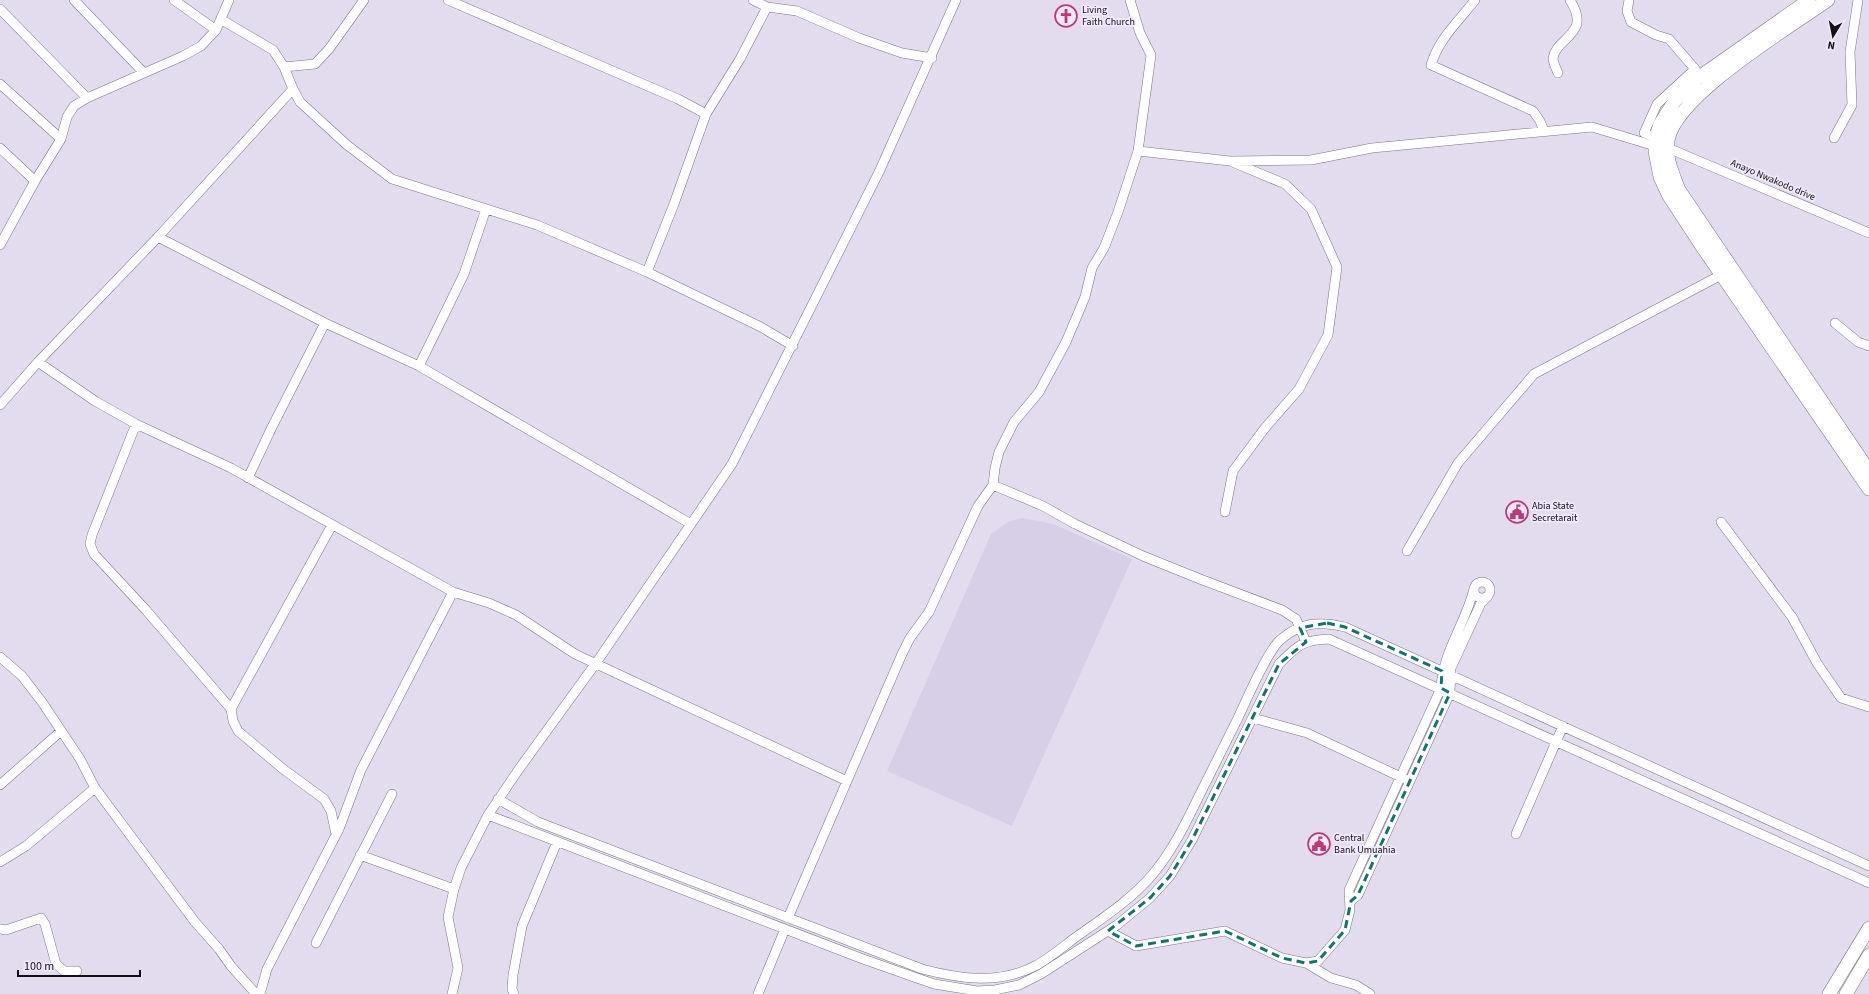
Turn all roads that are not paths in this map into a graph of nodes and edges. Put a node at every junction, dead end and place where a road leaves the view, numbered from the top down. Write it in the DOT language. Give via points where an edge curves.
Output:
graph roads {
  1 [pos="74,0"];
  2 [pos="174,0"];
  3 [pos="229,0"];
  4 [pos="364,0"];
  5 [pos="448,0"];
  6 [pos="753,0"];
  7 [pos="956,0"];
  8 [pos="1130,0"];
  9 [pos="1475,0"];
  10 [pos="1570,0"];
  11 [pos="1629,0"];
  12 [pos="1809,0"];
  13 [pos="1828,0"];
  14 [pos="1858,0"];
  15 [pos="767,7"];
  16 [pos="0,9"];
  17 [pos="222,20"];
  18 [pos="216,30"];
  19 [pos="932,58"];
  20 [pos="284,67"];
  21 [pos="144,72"];
  22 [pos="1558,73"];
  23 [pos="0,84"];
  24 [pos="293,89"];
  25 [pos="87,98"];
  26 [pos="706,114"];
  27 [pos="1544,131"];
  28 [pos="1834,138"];
  29 [pos="61,139"];
  30 [pos="1660,143"];
  31 [pos="0,148"];
  32 [pos="1138,151"];
  33 [pos="1230,161"];
  34 [pos="35,181"];
  35 [pos="486,209"];
  36 [pos="1869,232"];
  37 [pos="158,237"];
  38 [pos="0,246"];
  39 [pos="646,272"];
  40 [pos="1721,275"];
  41 [pos="325,323"];
  42 [pos="1835,323"];
  43 [pos="792,346"];
  44 [pos="1869,346"];
  45 [pos="38,362"];
  46 [pos="419,366"];
  47 [pos="0,405"];
  48 [pos="136,424"];
  49 [pos="1869,471"];
  50 [pos="248,478"];
  51 [pos="994,485"];
  52 [pos="1869,489"];
  53 [pos="1225,512"];
  54 [pos="1721,522"];
  55 [pos="332,524"];
  56 [pos="691,524"];
  57 [pos="1407,551"];
  58 [pos="1474,590"];
  59 [pos="453,592"];
  60 [pos="1488,596"];
  61 [pos="1300,628"];
  62 [pos="1306,642"];
  63 [pos="0,657"];
  64 [pos="596,663"];
  65 [pos="1442,671"];
  66 [pos="1451,675"];
  67 [pos="1441,688"];
  68 [pos="1450,693"];
  69 [pos="1869,707"];
  70 [pos="231,709"];
  71 [pos="1253,718"];
  72 [pos="1563,726"];
  73 [pos="61,731"];
  74 [pos="1557,741"];
  75 [pos="1400,778"];
  76 [pos="847,781"];
  77 [pos="1410,781"];
  78 [pos="0,785"];
  79 [pos="95,788"];
  80 [pos="392,794"];
  81 [pos="498,799"];
  82 [pos="488,815"];
  83 [pos="336,834"];
  84 [pos="1516,834"];
  85 [pos="557,842"];
  86 [pos="360,855"];
  87 [pos="0,862"];
  88 [pos="642,862"];
  89 [pos="1869,866"];
  90 [pos="638,873"];
  91 [pos="1869,883"];
  92 [pos="454,889"];
  93 [pos="1351,901"];
  94 [pos="788,918"];
  95 [pos="1869,928"];
  96 [pos="0,929"];
  97 [pos="785,929"];
  98 [pos="1108,931"];
  99 [pos="316,943"];
  100 [pos="873,951"];
  101 [pos="1869,955"];
  102 [pos="869,961"];
  103 [pos="1306,963"];
  104 [pos="77,971"];
  105 [pos="977,992"];
  106 [pos="256,994"];
  107 [pos="260,994"];
  108 [pos="452,994"];
  109 [pos="514,994"];
  110 [pos="758,994"];
  111 [pos="1370,994"];
  112 [pos="1829,994"];
  113 [pos="1846,994"];
  1 -- 21 [label="street"];
  2 -- 18 [label="street"];
  3 -- 17 [label="street"];
  4 -- 20 [label="street" via="315,64"];
  5 -- 26 [label="street" via="678,99"];
  6 -- 15 [label="street"];
  7 -- 19 [label="street"];
  8 -- 32 [label="street" via="1140,33 1151,55"];
  9 -- 27 [label="street" via="1446,34 1431,65 1533,111"];
  10 -- 22 [label="street" via="1577,22 1554,56"];
  11 -- 30 [label="street" via="1627,11 1631,22 1669,39 1694,69 1657,104 1644,133"];
  12 -- 30 [label="street" via="1698,78 1674,102 1660,124"];
  13 -- 30 [label="street" via="1706,87 1684,109 1668,139"];
  14 -- 28 [label="street" via="1850,52 1852,105"];
  15 -- 19 [label="street" via="797,11 859,38 902,53"];
  15 -- 26 [label="street" via="740,59"];
  16 -- 25 [label="street"];
  17 -- 18 [label="street"];
  17 -- 20 [label="street" via="273,50"];
  18 -- 21 [label="street" via="201,46"];
  19 -- 43 [label="street" via="879,172"];
  20 -- 24 [label="street"];
  21 -- 25 [label="street"];
  23 -- 29 [label="street"];
  24 -- 35 [label="street" via="300,102 347,145 392,179"];
  24 -- 37 [label="street"];
  25 -- 29 [label="street" via="74,106 66,117"];
  26 -- 39 [label="street" via="674,204"];
  27 -- 30 [label="street, Anayo Nwakodo drive" via="1592,127"];
  27 -- 33 [label="street, Anayo Nwakodo drive" via="1372,148 1311,160"];
  29 -- 34 [label="street"];
  30 -- 36 [label="street, Anayo Nwakodo drive"];
  30 -- 40 [label="street" via="1660,177 1669,196"];
  30 -- 49 [label="street" via="1679,190"];
  31 -- 34 [label="street"];
  32 -- 33 [label="street"];
  32 -- 51 [label="street" via="1118,212 1104,248 1092,268 1085,296 1066,342 1039,392 1014,422 999,452"];
  33 -- 53 [label="street" via="1285,184 1311,209 1337,267 1328,335 1299,389 1265,428 1233,471"];
  34 -- 38 [label="street"];
  35 -- 39 [label="street" via="537,225"];
  35 -- 46 [label="street" via="464,274"];
  37 -- 41 [label="street"];
  37 -- 45 [label="street"];
  39 -- 43 [label="street" via="761,327"];
  40 -- 52 [label="street"];
  40 -- 57 [label="street" via="1534,374 1458,463"];
  41 -- 46 [label="street"];
  41 -- 50 [label="street"];
  42 -- 44 [label="street" via="1858,342"];
  43 -- 56 [label="street" via="732,464"];
  45 -- 47 [label="street"];
  45 -- 48 [label="street" via="95,401"];
  46 -- 56 [label="street"];
  48 -- 50 [label="street"];
  48 -- 70 [label="street" via="90,544 94,554"];
  50 -- 55 [label="street"];
  51 -- 61 [label="street" via="1043,506 1143,556 1282,610 1296,619"];
  51 -- 76 [label="street" via="978,506 929,612 902,654"];
  54 -- 69 [label="street" via="1792,617 1817,663 1841,698"];
  55 -- 59 [label="street"];
  55 -- 70 [label="street"];
  56 -- 64 [label="street"];
  58 -- 60 [label="street" via="1477,597"];
  58 -- 60 [label="street" via="1478,582 1486,582 1490,589"];
  58 -- 65 [label="street"];
  59 -- 64 [label="street" via="489,603 516,615 575,654"];
  59 -- 83 [label="street" via="361,770"];
  60 -- 66 [label="street" via="1481,603 1451,668"];
  61 -- 62 [label="street"];
  61 -- 65 [label="street" via="1327,622 1345,627"];
  61 -- 100 [label="street" via="1279,641 1270,656 1170,851 1140,888 1109,914 1037,965 994,978 978,979 941,974"];
  62 -- 67 [label="street" via="1329,639"];
  62 -- 71 [label="street" via="1295,648 1279,664"];
  63 -- 73 [label="street" via="22,676"];
  64 -- 76 [label="street"];
  64 -- 81 [label="street"];
  65 -- 66 [label="street"];
  65 -- 67 [label="street"];
  66 -- 68 [label="street"];
  66 -- 72 [label="street"];
  67 -- 68 [label="street"];
  67 -- 75 [label="street"];
  68 -- 74 [label="street"];
  68 -- 77 [label="street"];
  70 -- 83 [label="street" via="238,731 324,799 332,811"];
  71 -- 75 [label="street" via="1307,733"];
  71 -- 98 [label="street" via="1192,840 1170,876 1150,898"];
  72 -- 74 [label="street"];
  72 -- 89 [label="street"];
  73 -- 78 [label="street"];
  73 -- 79 [label="street"];
  74 -- 84 [label="street"];
  74 -- 91 [label="street"];
  75 -- 77 [label="street"];
  75 -- 93 [label="street" via="1349,890"];
  76 -- 94 [label="street"];
  77 -- 93 [label="street" via="1358,895"];
  79 -- 87 [label="street" via="26,846"];
  79 -- 106 [label="street" via="195,922"];
  80 -- 86 [label="street"];
  81 -- 82 [label="street"];
  81 -- 88 [label="street" via="538,822"];
  82 -- 85 [label="street"];
  82 -- 92 [label="street" via="461,868"];
  83 -- 107 [label="street" via="267,969"];
  85 -- 90 [label="street"];
  85 -- 109 [label="street" via="522,926 513,975"];
  86 -- 92 [label="street"];
  86 -- 99 [label="street"];
  88 -- 90 [label="street"];
  88 -- 94 [label="street"];
  90 -- 97 [label="street"];
  92 -- 108 [label="street" via="448,917 458,968"];
  93 -- 103 [label="street" via="1345,930 1318,960"];
  94 -- 100 [label="street"];
  95 -- 112 [label="street"];
  96 -- 104 [label="street" via="6,930 43,919 56,964 64,971"];
  97 -- 102 [label="street"];
  97 -- 110 [label="street"];
  98 -- 103 [label="street" via="1136,946 1225,931 1282,958"];
  98 -- 105 [label="street" via="1041,974 1019,985"];
  100 -- 102 [label="street"];
  101 -- 113 [label="street"];
  102 -- 105 [label="street" via="934,984"];
  103 -- 111 [label="street" via="1332,978 1356,985"];
}
